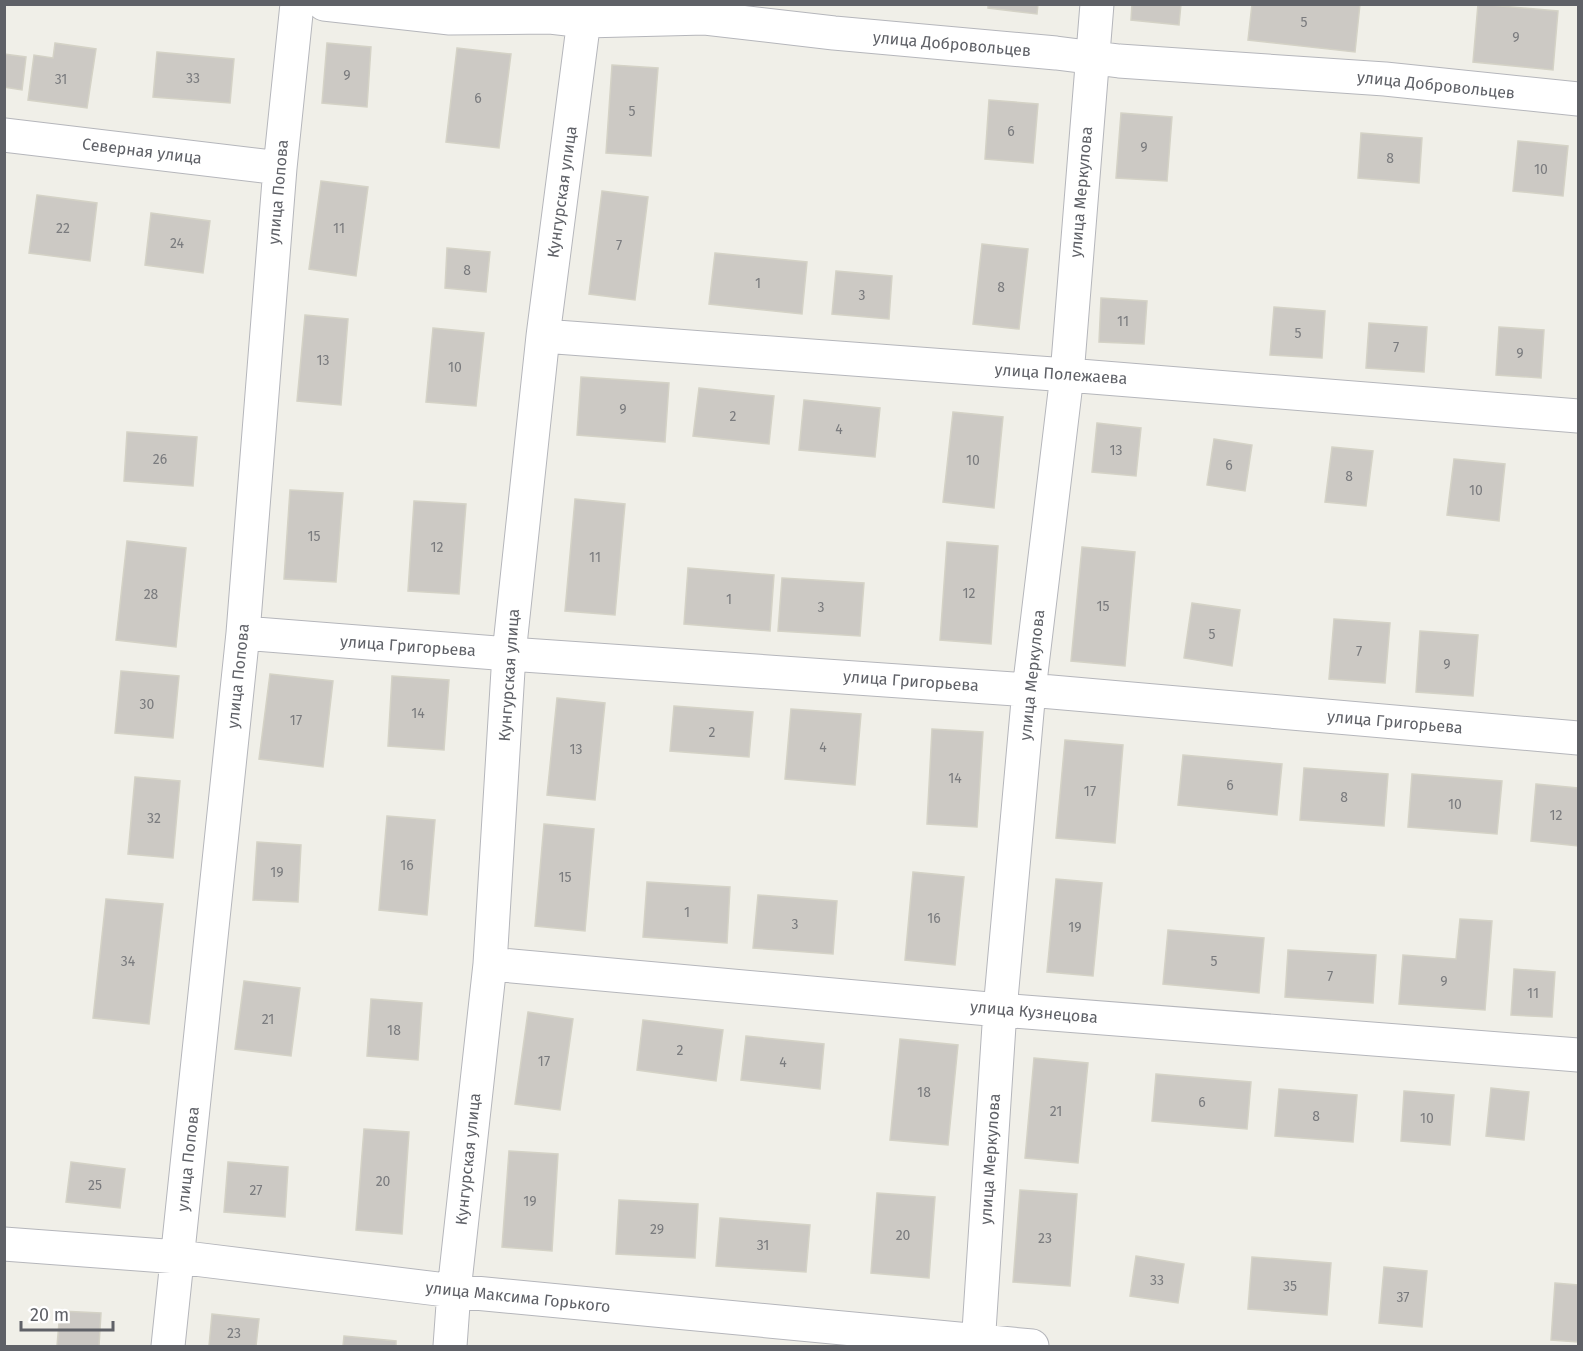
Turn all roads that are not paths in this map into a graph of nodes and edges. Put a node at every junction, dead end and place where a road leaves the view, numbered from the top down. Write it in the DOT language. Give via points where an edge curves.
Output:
graph roads {
  1 [pos="297,4"];
  2 [pos="324,4"];
  3 [pos="1097,4"];
  4 [pos="585,13"];
  5 [pos="1092,58"];
  6 [pos="1578,99"];
  7 [pos="4,135"];
  8 [pos="280,168"];
  9 [pos="543,336"];
  10 [pos="1067,375"];
  11 [pos="1578,416"];
  12 [pos="243,633"];
  13 [pos="509,654"];
  14 [pos="1029,690"];
  15 [pos="1578,738"];
  16 [pos="490,964"];
  17 [pos="1000,1010"];
  18 [pos="1578,1055"];
  19 [pos="4,1244"];
  20 [pos="178,1257"];
  21 [pos="454,1291"];
  22 [pos="978,1345"];
  23 [pos="168,1347"];
  24 [pos="450,1347"];
  25 [pos="1032,1347"];
  1 -- 8 [label="street, улица Попова"];
  2 -- 4 [label="street, улица Добровольцев" via="450,18 550,18"];
  3 -- 5 [label="street, улица Меркулова"];
  4 -- 5 [label="street, улица Добровольцев" via="705,18"];
  4 -- 9 [label="street, Кунгурская улица"];
  5 -- 6 [label="street, улица Добровольцев" via="1385,79"];
  5 -- 10 [label="street, улица Меркулова"];
  7 -- 8 [label="street, Северная улица"];
  8 -- 12 [label="street, улица Попова"];
  9 -- 10 [label="street, улица Полежаева"];
  9 -- 13 [label="street, Кунгурская улица"];
  10 -- 11 [label="street, улица Полежаева"];
  10 -- 14 [label="street, улица Меркулова"];
  12 -- 13 [label="street, улица Григорьева"];
  12 -- 20 [label="street, улица Попова"];
  13 -- 14 [label="street, улица Григорьева"];
  13 -- 16 [label="street, Кунгурская улица"];
  14 -- 15 [label="street, улица Григорьева"];
  14 -- 17 [label="street, улица Меркулова"];
  16 -- 17 [label="street, улица Кузнецова"];
  16 -- 21 [label="street, Кунгурская улица"];
  17 -- 18 [label="street, улица Кузнецова"];
  17 -- 22 [label="street, улица Меркулова"];
  19 -- 20 [label="street, улица Максима Горького"];
  20 -- 21 [label="street, улица Максима Горького"];
  20 -- 23 [label="street, улица Попова"];
  21 -- 22 [label="street, улица Максима Горького"];
  21 -- 24 [label="street, Кунгурская улица"];
  22 -- 25 [label="street, улица Максима Горького"];
}
